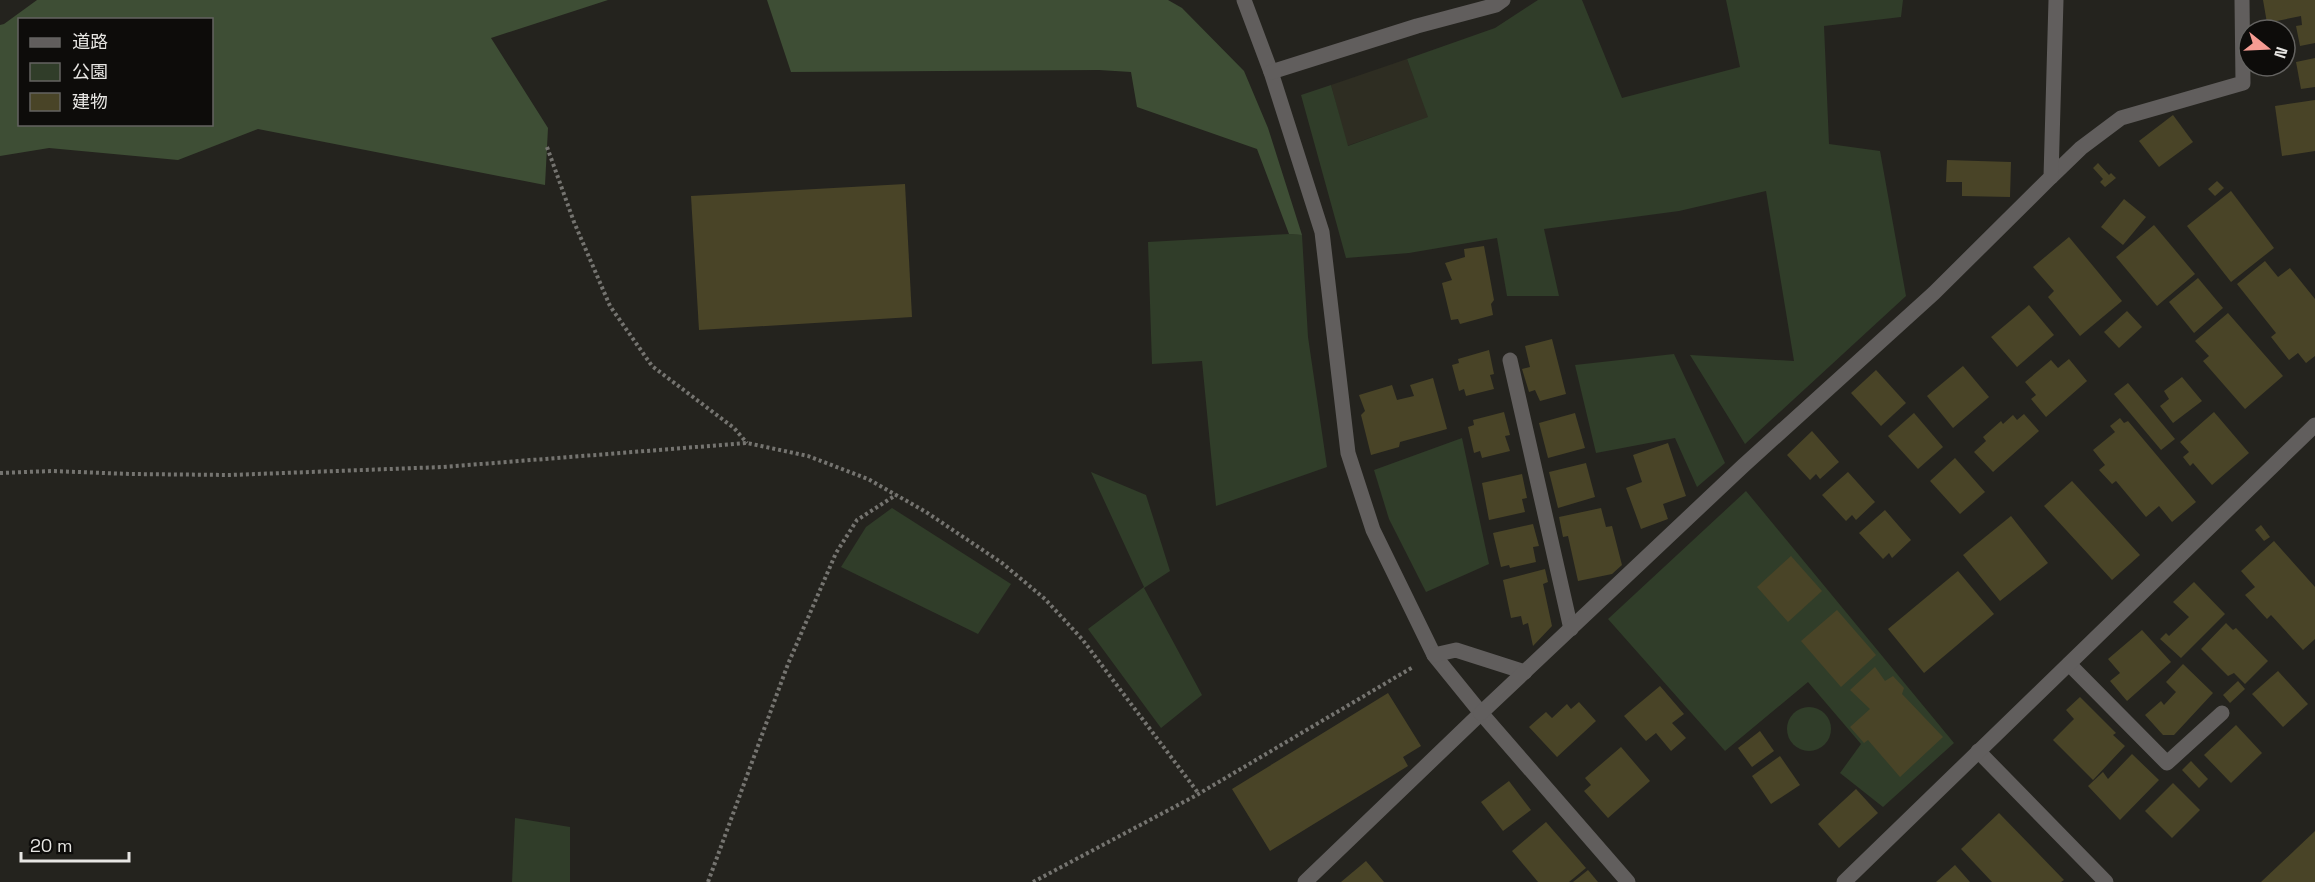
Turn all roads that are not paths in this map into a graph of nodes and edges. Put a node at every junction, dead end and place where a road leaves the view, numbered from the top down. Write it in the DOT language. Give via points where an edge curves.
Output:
graph roads {
  1 [pos="1244,0"];
  2 [pos="1503,0"];
  3 [pos="2056,0"];
  4 [pos="2242,0"];
  5 [pos="1270,72"];
  6 [pos="2051,177"];
  7 [pos="1509,360"];
  8 [pos="2315,425"];
  9 [pos="1571,629"];
  10 [pos="1434,655"];
  11 [pos="2069,664"];
  12 [pos="1525,672"];
  13 [pos="1481,713"];
  14 [pos="2222,713"];
  15 [pos="1978,751"];
  16 [pos="1305,882"];
  17 [pos="1628,882"];
  18 [pos="1844,882"];
  19 [pos="2106,882"];
  1 -- 5 [label="street"];
  2 -- 5 [label="street"];
  3 -- 6 [label="street"];
  4 -- 6 [label="street" via="2243,83 2121,118"];
  5 -- 10 [label="street" via="1322,232 1348,453 1373,530"];
  6 -- 9 [label="street" via="1934,293"];
  7 -- 9 [label="street"];
  8 -- 11 [label="street"];
  9 -- 12 [label="street"];
  10 -- 12 [label="street" via="1456,650"];
  10 -- 13 [label="street"];
  11 -- 14 [label="street" via="2167,762"];
  11 -- 15 [label="street"];
  12 -- 13 [label="street"];
  13 -- 16 [label="street"];
  13 -- 17 [label="street"];
  15 -- 18 [label="street"];
  15 -- 19 [label="street"];
}
